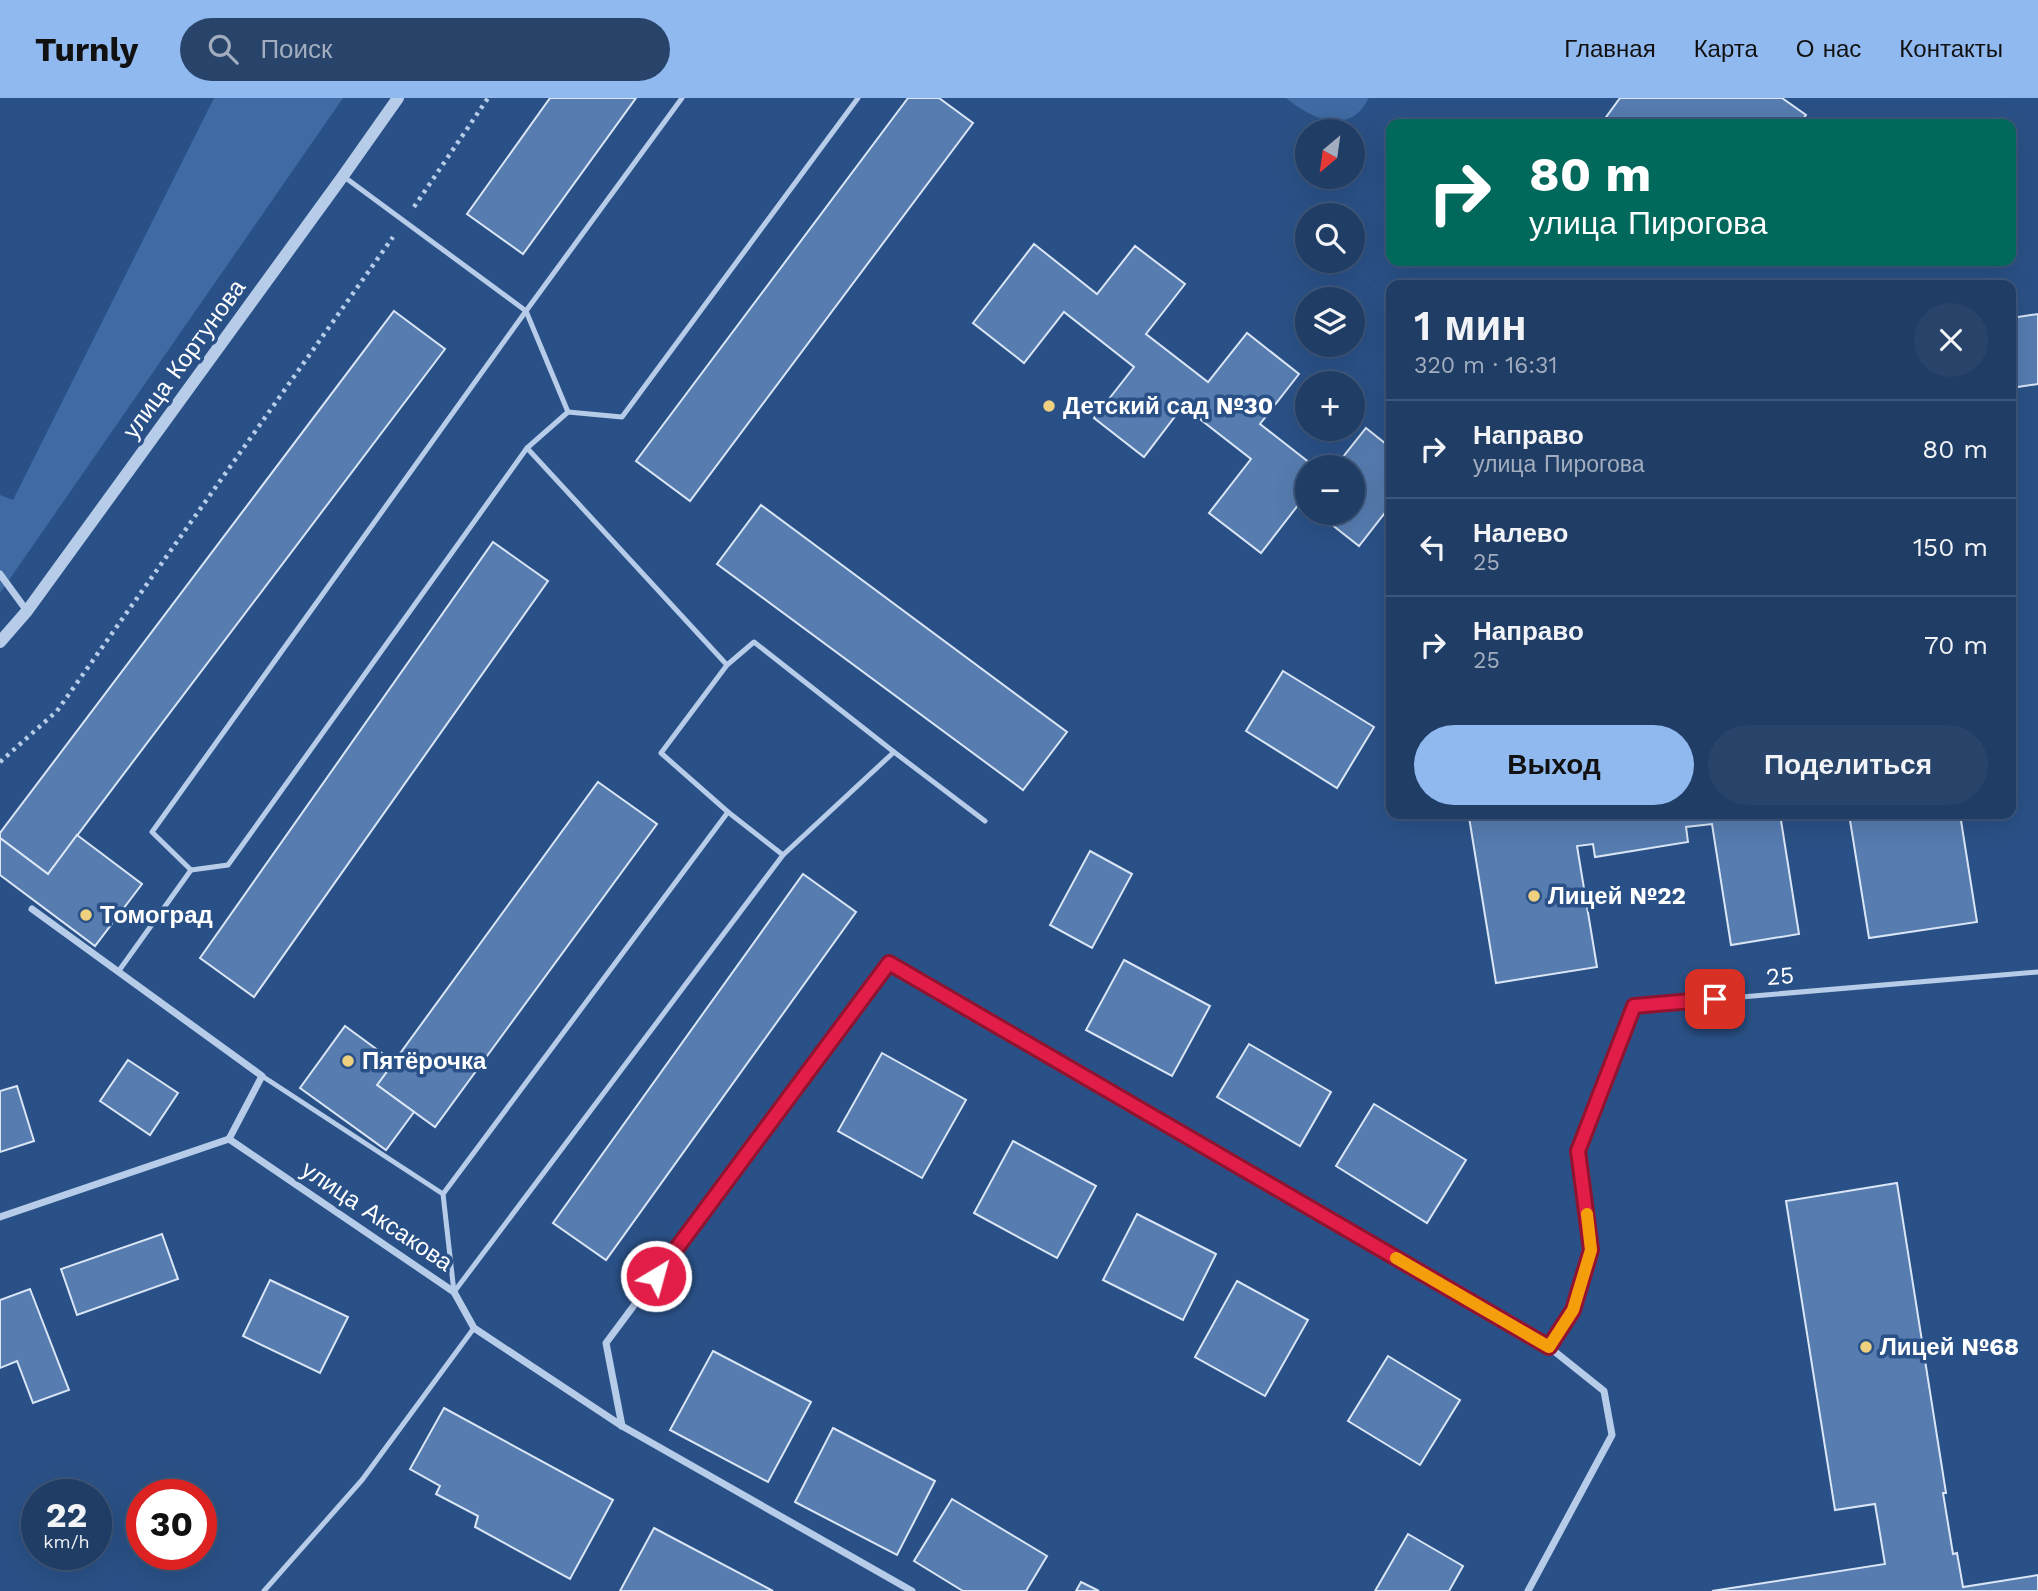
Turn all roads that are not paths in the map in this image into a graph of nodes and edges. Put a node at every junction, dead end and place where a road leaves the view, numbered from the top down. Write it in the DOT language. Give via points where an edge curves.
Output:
graph roads {
  1 [pos="398,98"];
  2 [pos="682,98"];
  3 [pos="858,98"];
  4 [pos="343,176"];
  5 [pos="526,311"];
  6 [pos="568,412"];
  7 [pos="527,448"];
  8 [pos="0,574"];
  9 [pos="27,611"];
  10 [pos="0,642"];
  11 [pos="727,665"];
  12 [pos="894,752"];
  13 [pos="729,812"];
  14 [pos="985,821"];
  15 [pos="783,855"];
  16 [pos="191,870"];
  17 [pos="32,909"];
  18 [pos="118,972"];
  19 [pos="2038,972"];
  20 [pos="262,1076"];
  21 [pos="229,1139"];
  22 [pos="443,1194"];
  23 [pos="0,1217"];
  24 [pos="454,1292"];
  25 [pos="474,1328"];
  26 [pos="1549,1347"];
  27 [pos="622,1426"];
  28 [pos="264,1591"];
  29 [pos="912,1591"];
  30 [pos="1528,1591"];
  1 -- 4 [label="street, улица Кортунова"];
  2 -- 5 [label="lane"];
  3 -- 6 [label="lane" via="622,417"];
  4 -- 5 [label="lane"];
  4 -- 9 [label="street, улица Кортунова"];
  5 -- 6 [label="lane"];
  5 -- 16 [label="lane" via="152,832"];
  6 -- 7 [label="lane"];
  7 -- 11 [label="lane"];
  7 -- 16 [label="lane" via="228,865"];
  8 -- 9 [label="street"];
  9 -- 10 [label="street, улица Кортунова"];
  11 -- 12 [label="lane" via="754,642"];
  11 -- 13 [label="lane" via="660,753"];
  12 -- 14 [label="lane"];
  12 -- 15 [label="lane"];
  13 -- 15 [label="lane"];
  13 -- 22 [label="lane"];
  15 -- 24 [label="lane"];
  16 -- 18 [label="lane"];
  17 -- 18 [label="street"];
  18 -- 20 [label="street"];
  19 -- 26 [label="lane, 25" via="1634,1006 1578,1151 1591,1250 1573,1310"];
  20 -- 21 [label="street"];
  20 -- 22 [label="lane"];
  21 -- 23 [label="street"];
  21 -- 24 [label="street, улица Аксакова"];
  22 -- 24 [label="lane"];
  24 -- 25 [label="street, улица Аксакова"];
  25 -- 27 [label="street, улица Аксакова"];
  25 -- 28 [label="lane" via="362,1480"];
  26 -- 27 [label="street" via="889,963 606,1343"];
  26 -- 30 [label="street" via="1604,1391 1612,1435"];
  27 -- 29 [label="street, улица Аксакова"];
}
